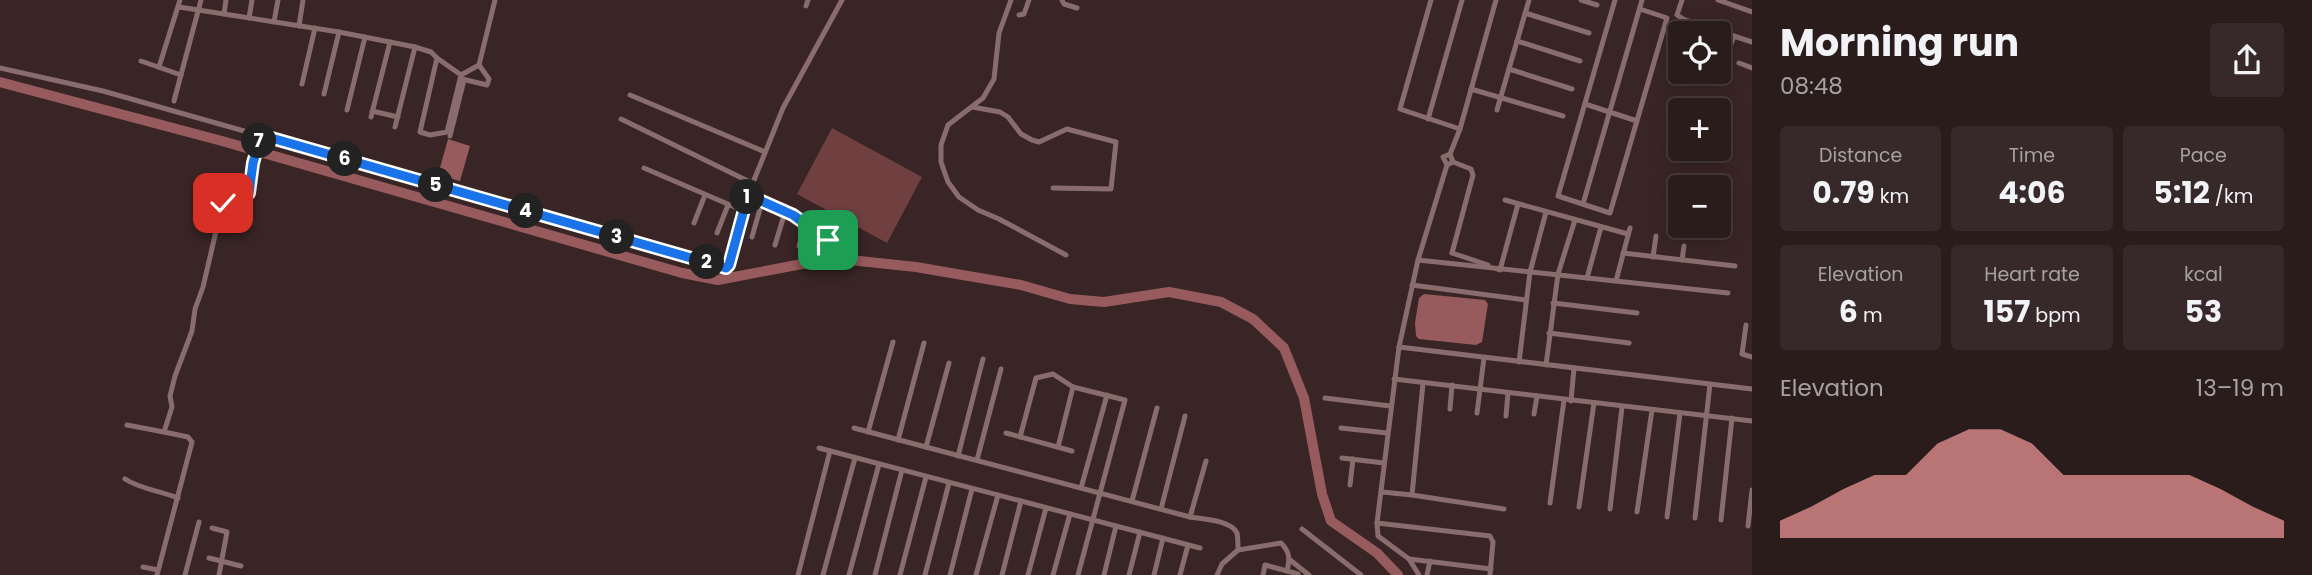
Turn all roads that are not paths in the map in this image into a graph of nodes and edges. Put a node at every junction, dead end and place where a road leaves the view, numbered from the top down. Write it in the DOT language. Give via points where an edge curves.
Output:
graph roads {
  1 [pos="201,0"];
  2 [pos="226,0"];
  3 [pos="252,0"];
  4 [pos="278,0"];
  5 [pos="303,0"];
  6 [pos="495,0"];
  7 [pos="842,0"];
  8 [pos="1011,0"];
  9 [pos="1029,0"];
  10 [pos="1062,0"];
  11 [pos="1431,0"];
  12 [pos="1462,0"];
  13 [pos="1496,0"];
  14 [pos="1529,0"];
  15 [pos="1581,0"];
  16 [pos="1615,0"];
  17 [pos="1642,0"];
  18 [pos="1682,0"];
  19 [pos="1718,0"];
  20 [pos="179,4"];
  21 [pos="1597,5"];
  22 [pos="1077,8"];
  23 [pos="1640,9"];
  24 [pos="200,10"];
  25 [pos="1752,12"];
  26 [pos="1525,13"];
  27 [pos="224,14"];
  28 [pos="1019,15"];
  29 [pos="249,18"];
  30 [pos="1687,21"];
  31 [pos="274,22"];
  32 [pos="299,26"];
  33 [pos="315,28"];
  34 [pos="339,32"];
  35 [pos="1589,33"];
  36 [pos="1731,35"];
  37 [pos="1734,36"];
  38 [pos="365,37"];
  39 [pos="1517,41"];
  40 [pos="390,42"];
  41 [pos="1752,42"];
  42 [pos="1731,44"];
  43 [pos="415,47"];
  44 [pos="438,58"];
  45 [pos="141,61"];
  46 [pos="1580,61"];
  47 [pos="1739,63"];
  48 [pos="479,65"];
  49 [pos="159,67"];
  50 [pos="0,68"];
  51 [pos="1752,68"];
  52 [pos="1509,69"];
  53 [pos="181,75"];
  54 [pos="461,78"];
  55 [pos="302,84"];
  56 [pos="1471,89"];
  57 [pos="1572,89"];
  58 [pos="324,93"];
  59 [pos="630,95"];
  60 [pos="1500,98"];
  61 [pos="174,101"];
  62 [pos="1584,104"];
  63 [pos="972,107"];
  64 [pos="347,110"];
  65 [pos="1497,110"];
  66 [pos="1609,112"];
  67 [pos="1563,116"];
  68 [pos="398,117"];
  69 [pos="1428,119"];
  70 [pos="621,120"];
  71 [pos="1637,121"];
  72 [pos="396,127"];
  73 [pos="1460,129"];
  74 [pos="450,136"];
  75 [pos="260,138"];
  76 [pos="765,152"];
  77 [pos="1450,154"];
  78 [pos="1453,162"];
  79 [pos="1447,165"];
  80 [pos="644,169"];
  81 [pos="752,183"];
  82 [pos="1053,188"];
  83 [pos="705,195"];
  84 [pos="748,195"];
  85 [pos="1505,200"];
  86 [pos="762,202"];
  87 [pos="1518,204"];
  88 [pos="1583,204"];
  89 [pos="728,205"];
  90 [pos="744,211"];
  91 [pos="785,212"];
  92 [pos="1546,212"];
  93 [pos="1574,220"];
  94 [pos="694,223"];
  95 [pos="806,224"];
  96 [pos="1601,227"];
  97 [pos="717,233"];
  98 [pos="1656,236"];
  99 [pos="752,237"];
  100 [pos="828,240"];
  101 [pos="775,245"];
  102 [pos="799,246"];
  103 [pos="1684,246"];
  104 [pos="1452,253"];
  105 [pos="1623,253"];
  106 [pos="1066,255"];
  107 [pos="1653,257"];
  108 [pos="1418,260"];
  109 [pos="1682,260"];
  110 [pos="1449,263"];
  111 [pos="1735,266"];
  112 [pos="1500,270"];
  113 [pos="1530,272"];
  114 [pos="1558,274"];
  115 [pos="1587,278"];
  116 [pos="1616,281"];
  117 [pos="1412,285"];
  118 [pos="1728,293"];
  119 [pos="1525,300"];
  120 [pos="1553,303"];
  121 [pos="1636,313"];
  122 [pos="1746,325"];
  123 [pos="1549,333"];
  124 [pos="893,342"];
  125 [pos="924,343"];
  126 [pos="1629,343"];
  127 [pos="1399,347"];
  128 [pos="1752,357"];
  129 [pos="1484,358"];
  130 [pos="983,359"];
  131 [pos="1519,362"];
  132 [pos="949,363"];
  133 [pos="1546,365"];
  134 [pos="1574,368"];
  135 [pos="1001,369"];
  136 [pos="1394,379"];
  137 [pos="1423,383"];
  138 [pos="1710,384"];
  139 [pos="1452,385"];
  140 [pos="1073,387"];
  141 [pos="1480,389"];
  142 [pos="1752,389"];
  143 [pos="1508,393"];
  144 [pos="1107,395"];
  145 [pos="1537,396"];
  146 [pos="1325,398"];
  147 [pos="1567,400"];
  148 [pos="1594,403"];
  149 [pos="1390,406"];
  150 [pos="1622,407"];
  151 [pos="1157,408"];
  152 [pos="1450,409"];
  153 [pos="1652,410"];
  154 [pos="1477,413"];
  155 [pos="1680,413"];
  156 [pos="1534,414"];
  157 [pos="1707,415"];
  158 [pos="1185,416"];
  159 [pos="1506,416"];
  160 [pos="1732,418"];
  161 [pos="1752,421"];
  162 [pos="127,425"];
  163 [pos="854,428"];
  164 [pos="1341,428"];
  165 [pos="164,432"];
  166 [pos="868,432"];
  167 [pos="1006,433"];
  168 [pos="1387,433"];
  169 [pos="1020,437"];
  170 [pos="898,440"];
  171 [pos="926,447"];
  172 [pos="1058,447"];
  173 [pos="819,448"];
  174 [pos="830,451"];
  175 [pos="1072,451"];
  176 [pos="958,456"];
  177 [pos="855,458"];
  178 [pos="1342,458"];
  179 [pos="1353,459"];
  180 [pos="977,460"];
  181 [pos="1206,461"];
  182 [pos="1384,463"];
  183 [pos="878,464"];
  184 [pos="902,470"];
  185 [pos="926,477"];
  186 [pos="125,479"];
  187 [pos="949,483"];
  188 [pos="1350,485"];
  189 [pos="1081,488"];
  190 [pos="972,489"];
  191 [pos="1752,490"];
  192 [pos="1382,492"];
  193 [pos="1100,493"];
  194 [pos="998,495"];
  195 [pos="1412,495"];
  196 [pos="178,498"];
  197 [pos="1021,501"];
  198 [pos="1132,502"];
  199 [pos="1550,503"];
  200 [pos="1579,507"];
  201 [pos="1046,508"];
  202 [pos="1161,509"];
  203 [pos="1504,509"];
  204 [pos="1610,509"];
  205 [pos="1637,512"];
  206 [pos="1070,514"];
  207 [pos="1190,517"];
  208 [pos="1667,517"];
  209 [pos="1695,518"];
  210 [pos="1093,520"];
  211 [pos="1721,520"];
  212 [pos="199,522"];
  213 [pos="1377,523"];
  214 [pos="1116,526"];
  215 [pos="1748,526"];
  216 [pos="212,528"];
  217 [pos="1302,529"];
  218 [pos="1140,532"];
  219 [pos="1163,538"];
  220 [pos="1188,545"];
  221 [pos="1200,548"];
  222 [pos="1238,550"];
  223 [pos="209,558"];
  224 [pos="1409,559"];
  225 [pos="1290,560"];
  226 [pos="222,561"];
  227 [pos="1430,561"];
  228 [pos="241,566"];
  229 [pos="1458,566"];
  230 [pos="143,567"];
  231 [pos="1287,571"];
  232 [pos="1490,572"];
  233 [pos="158,573"];
  234 [pos="1298,574"];
  235 [pos="185,575"];
  236 [pos="219,575"];
  237 [pos="798,575"];
  238 [pos="823,575"];
  239 [pos="849,575"];
  240 [pos="875,575"];
  241 [pos="900,575"];
  242 [pos="925,575"];
  243 [pos="950,575"];
  244 [pos="976,575"];
  245 [pos="1002,575"];
  246 [pos="1028,575"];
  247 [pos="1053,575"];
  248 [pos="1078,575"];
  249 [pos="1104,575"];
  250 [pos="1129,575"];
  251 [pos="1154,575"];
  252 [pos="1180,575"];
  253 [pos="1217,575"];
  254 [pos="1263,575"];
  255 [pos="1309,575"];
  256 [pos="1361,575"];
  257 [pos="1419,575"];
  258 [pos="1427,575"];
  259 [pos="1457,575"];
  1 -- 24 [label="street"];
  2 -- 27 [label="street"];
  3 -- 29 [label="street"];
  4 -- 31 [label="street"];
  5 -- 32 [label="street"];
  6 -- 48 [label="street"];
  7 -- 76 [label="street" via="783,108"];
  8 -- 63 [label="street" via="999,33 994,79"];
  9 -- 28 [label="street" via="1024,14"];
  10 -- 22 [label="street"];
  11 -- 69 [label="street" via="1400,109"];
  12 -- 69 [label="street"];
  13 -- 56 [label="street"];
  14 -- 26 [label="street"];
  15 -- 21 [label="street"];
  16 -- 62 [label="street"];
  17 -- 23 [label="street"];
  18 -- 30 [label="street" via="1677,15"];
  19 -- 25 [label="street"];
  20 -- 24 [label="street"];
  20 -- 49 [label="street"];
  23 -- 66 [label="street"];
  23 -- 71 [label="street" via="1667,18"];
  24 -- 27 [label="street"];
  24 -- 53 [label="street"];
  26 -- 35 [label="street"];
  26 -- 39 [label="street"];
  27 -- 29 [label="street"];
  29 -- 31 [label="street"];
  31 -- 32 [label="street"];
  32 -- 33 [label="street"];
  33 -- 34 [label="street"];
  33 -- 55 [label="street"];
  34 -- 38 [label="street"];
  34 -- 58 [label="street"];
  36 -- 37 [label="street"];
  37 -- 41 [label="street"];
  37 -- 42 [label="street"];
  38 -- 40 [label="street"];
  38 -- 64 [label="street"];
  39 -- 46 [label="street"];
  39 -- 52 [label="street"];
  40 -- 43 [label="street"];
  40 -- 68 [label="street" via="372,114"];
  43 -- 44 [label="street"];
  43 -- 68 [label="street"];
  44 -- 54 [label="street"];
  44 -- 54 [label="street" via="420,132 447,132"];
  45 -- 49 [label="street"];
  47 -- 51 [label="street"];
  48 -- 54 [label="street"];
  48 -- 54 [label="street" via="489,79 487,85"];
  49 -- 53 [label="street"];
  50 -- 75 [label="street" via="103,91"];
  52 -- 57 [label="street"];
  52 -- 60 [label="street"];
  53 -- 61 [label="street"];
  54 -- 74 [label="street"];
  56 -- 60 [label="street"];
  56 -- 73 [label="street"];
  59 -- 76 [label="street"];
  60 -- 65 [label="street"];
  60 -- 67 [label="street"];
  62 -- 66 [label="street"];
  62 -- 88 [label="street" via="1558,196"];
  63 -- 82 [label="street" via="1000,112 1021,134 1039,142 1067,129 1116,142 1111,189"];
  63 -- 106 [label="street" via="944,131 941,162 948,182 978,210"];
  66 -- 71 [label="street"];
  66 -- 88 [label="street"];
  68 -- 72 [label="street"];
  69 -- 73 [label="street"];
  70 -- 81 [label="street"];
  71 -- 88 [label="street" via="1610,213"];
  73 -- 77 [label="street"];
  75 -- 90 [label="street" via="726,268"];
  75 -- 165 [label="street" via="249,193 229,192 224,197"];
  76 -- 81 [label="street"];
  77 -- 78 [label="street"];
  77 -- 79 [label="street" via="1443,157"];
  78 -- 79 [label="street"];
  78 -- 104 [label="street" via="1471,169 1473,175"];
  79 -- 108 [label="street"];
  80 -- 83 [label="street"];
  81 -- 84 [label="street"];
  83 -- 89 [label="street"];
  83 -- 94 [label="street"];
  84 -- 86 [label="street"];
  84 -- 90 [label="street"];
  85 -- 87 [label="street"];
  86 -- 91 [label="street"];
  86 -- 99 [label="street"];
  87 -- 92 [label="street"];
  87 -- 112 [label="street"];
  89 -- 90 [label="street"];
  89 -- 97 [label="street"];
  91 -- 95 [label="street"];
  91 -- 101 [label="street"];
  92 -- 93 [label="street"];
  92 -- 113 [label="street"];
  93 -- 96 [label="street"];
  93 -- 114 [label="street"];
  95 -- 100 [label="street"];
  95 -- 102 [label="street"];
  96 -- 105 [label="street" via="1629,231"];
  96 -- 115 [label="street"];
  98 -- 107 [label="street"];
  103 -- 109 [label="street"];
  104 -- 110 [label="street"];
  104 -- 112 [label="street"];
  105 -- 107 [label="street"];
  105 -- 116 [label="street"];
  107 -- 109 [label="street"];
  108 -- 110 [label="street"];
  108 -- 117 [label="street"];
  109 -- 111 [label="street"];
  110 -- 112 [label="street"];
  112 -- 113 [label="street"];
  113 -- 114 [label="street"];
  113 -- 119 [label="street"];
  114 -- 115 [label="street"];
  114 -- 120 [label="street"];
  115 -- 116 [label="street"];
  116 -- 118 [label="street"];
  117 -- 119 [label="street"];
  117 -- 127 [label="street"];
  119 -- 131 [label="street"];
  120 -- 121 [label="street"];
  120 -- 123 [label="street"];
  122 -- 128 [label="street" via="1742,354"];
  123 -- 126 [label="street"];
  123 -- 133 [label="street"];
  124 -- 166 [label="street"];
  125 -- 170 [label="street"];
  127 -- 129 [label="street"];
  127 -- 136 [label="street"];
  129 -- 131 [label="street"];
  129 -- 141 [label="street"];
  130 -- 176 [label="street"];
  131 -- 133 [label="street"];
  132 -- 171 [label="street"];
  133 -- 134 [label="street"];
  134 -- 138 [label="street"];
  134 -- 147 [label="street"];
  135 -- 180 [label="street"];
  136 -- 137 [label="street"];
  136 -- 149 [label="street"];
  137 -- 139 [label="street"];
  137 -- 195 [label="street"];
  138 -- 142 [label="street"];
  138 -- 157 [label="street"];
  139 -- 141 [label="street"];
  139 -- 152 [label="street"];
  140 -- 144 [label="street"];
  140 -- 169 [label="street" via="1054,374 1036,378"];
  140 -- 172 [label="street"];
  141 -- 143 [label="street"];
  141 -- 154 [label="street"];
  143 -- 145 [label="street"];
  143 -- 159 [label="street"];
  144 -- 189 [label="street"];
  144 -- 193 [label="street" via="1125,400"];
  145 -- 147 [label="street"];
  145 -- 156 [label="street"];
  146 -- 149 [label="street"];
  147 -- 148 [label="street"];
  147 -- 199 [label="street"];
  148 -- 150 [label="street"];
  148 -- 200 [label="street"];
  149 -- 168 [label="street"];
  150 -- 153 [label="street"];
  150 -- 204 [label="street"];
  151 -- 198 [label="street"];
  153 -- 155 [label="street"];
  153 -- 205 [label="street"];
  155 -- 157 [label="street"];
  155 -- 208 [label="street"];
  157 -- 160 [label="street"];
  157 -- 209 [label="street"];
  158 -- 202 [label="street"];
  160 -- 161 [label="street"];
  160 -- 211 [label="street"];
  162 -- 165 [label="street"];
  163 -- 166 [label="street"];
  164 -- 168 [label="street"];
  165 -- 196 [label="street" via="192,440"];
  166 -- 170 [label="street"];
  167 -- 169 [label="street"];
  168 -- 182 [label="street"];
  169 -- 172 [label="street"];
  170 -- 171 [label="street"];
  171 -- 176 [label="street"];
  172 -- 175 [label="street"];
  173 -- 174 [label="street"];
  174 -- 177 [label="street"];
  174 -- 237 [label="street"];
  176 -- 180 [label="street"];
  177 -- 183 [label="street"];
  177 -- 238 [label="street"];
  178 -- 179 [label="street"];
  179 -- 182 [label="street"];
  179 -- 188 [label="street"];
  180 -- 189 [label="street"];
  181 -- 207 [label="street"];
  182 -- 192 [label="street"];
  183 -- 184 [label="street"];
  183 -- 239 [label="street"];
  184 -- 185 [label="street"];
  184 -- 240 [label="street"];
  185 -- 187 [label="street"];
  185 -- 241 [label="street"];
  186 -- 196 [label="street"];
  187 -- 190 [label="street"];
  187 -- 242 [label="street"];
  189 -- 193 [label="street"];
  190 -- 194 [label="street"];
  190 -- 243 [label="street"];
  191 -- 215 [label="street"];
  192 -- 195 [label="street"];
  192 -- 213 [label="street"];
  193 -- 198 [label="street"];
  193 -- 210 [label="street"];
  194 -- 197 [label="street"];
  194 -- 244 [label="street"];
  195 -- 203 [label="street"];
  196 -- 233 [label="street"];
  197 -- 201 [label="street"];
  197 -- 245 [label="street"];
  198 -- 202 [label="street"];
  201 -- 206 [label="street"];
  201 -- 246 [label="street"];
  202 -- 207 [label="street"];
  206 -- 210 [label="street"];
  206 -- 247 [label="street"];
  207 -- 222 [label="street" via="1233,527"];
  210 -- 214 [label="street"];
  210 -- 248 [label="street"];
  212 -- 235 [label="street"];
  213 -- 224 [label="street" via="1378,536"];
  213 -- 232 [label="street" via="1490,536"];
  214 -- 218 [label="street"];
  214 -- 249 [label="street"];
  216 -- 226 [label="street" via="227,532"];
  217 -- 256 [label="street"];
  218 -- 219 [label="street"];
  218 -- 250 [label="street"];
  219 -- 220 [label="street"];
  219 -- 251 [label="street"];
  220 -- 221 [label="street"];
  220 -- 252 [label="street"];
  222 -- 225 [label="street" via="1280,543"];
  222 -- 253 [label="street"];
  223 -- 226 [label="street"];
  224 -- 227 [label="street"];
  224 -- 257 [label="street"];
  225 -- 231 [label="street"];
  225 -- 255 [label="street"];
  226 -- 228 [label="street"];
  226 -- 236 [label="street"];
  227 -- 229 [label="street"];
  227 -- 258 [label="street"];
  229 -- 232 [label="street"];
  229 -- 259 [label="street"];
  230 -- 233 [label="street"];
  231 -- 234 [label="street"];
  231 -- 254 [label="street" via="1265,565"];
}
